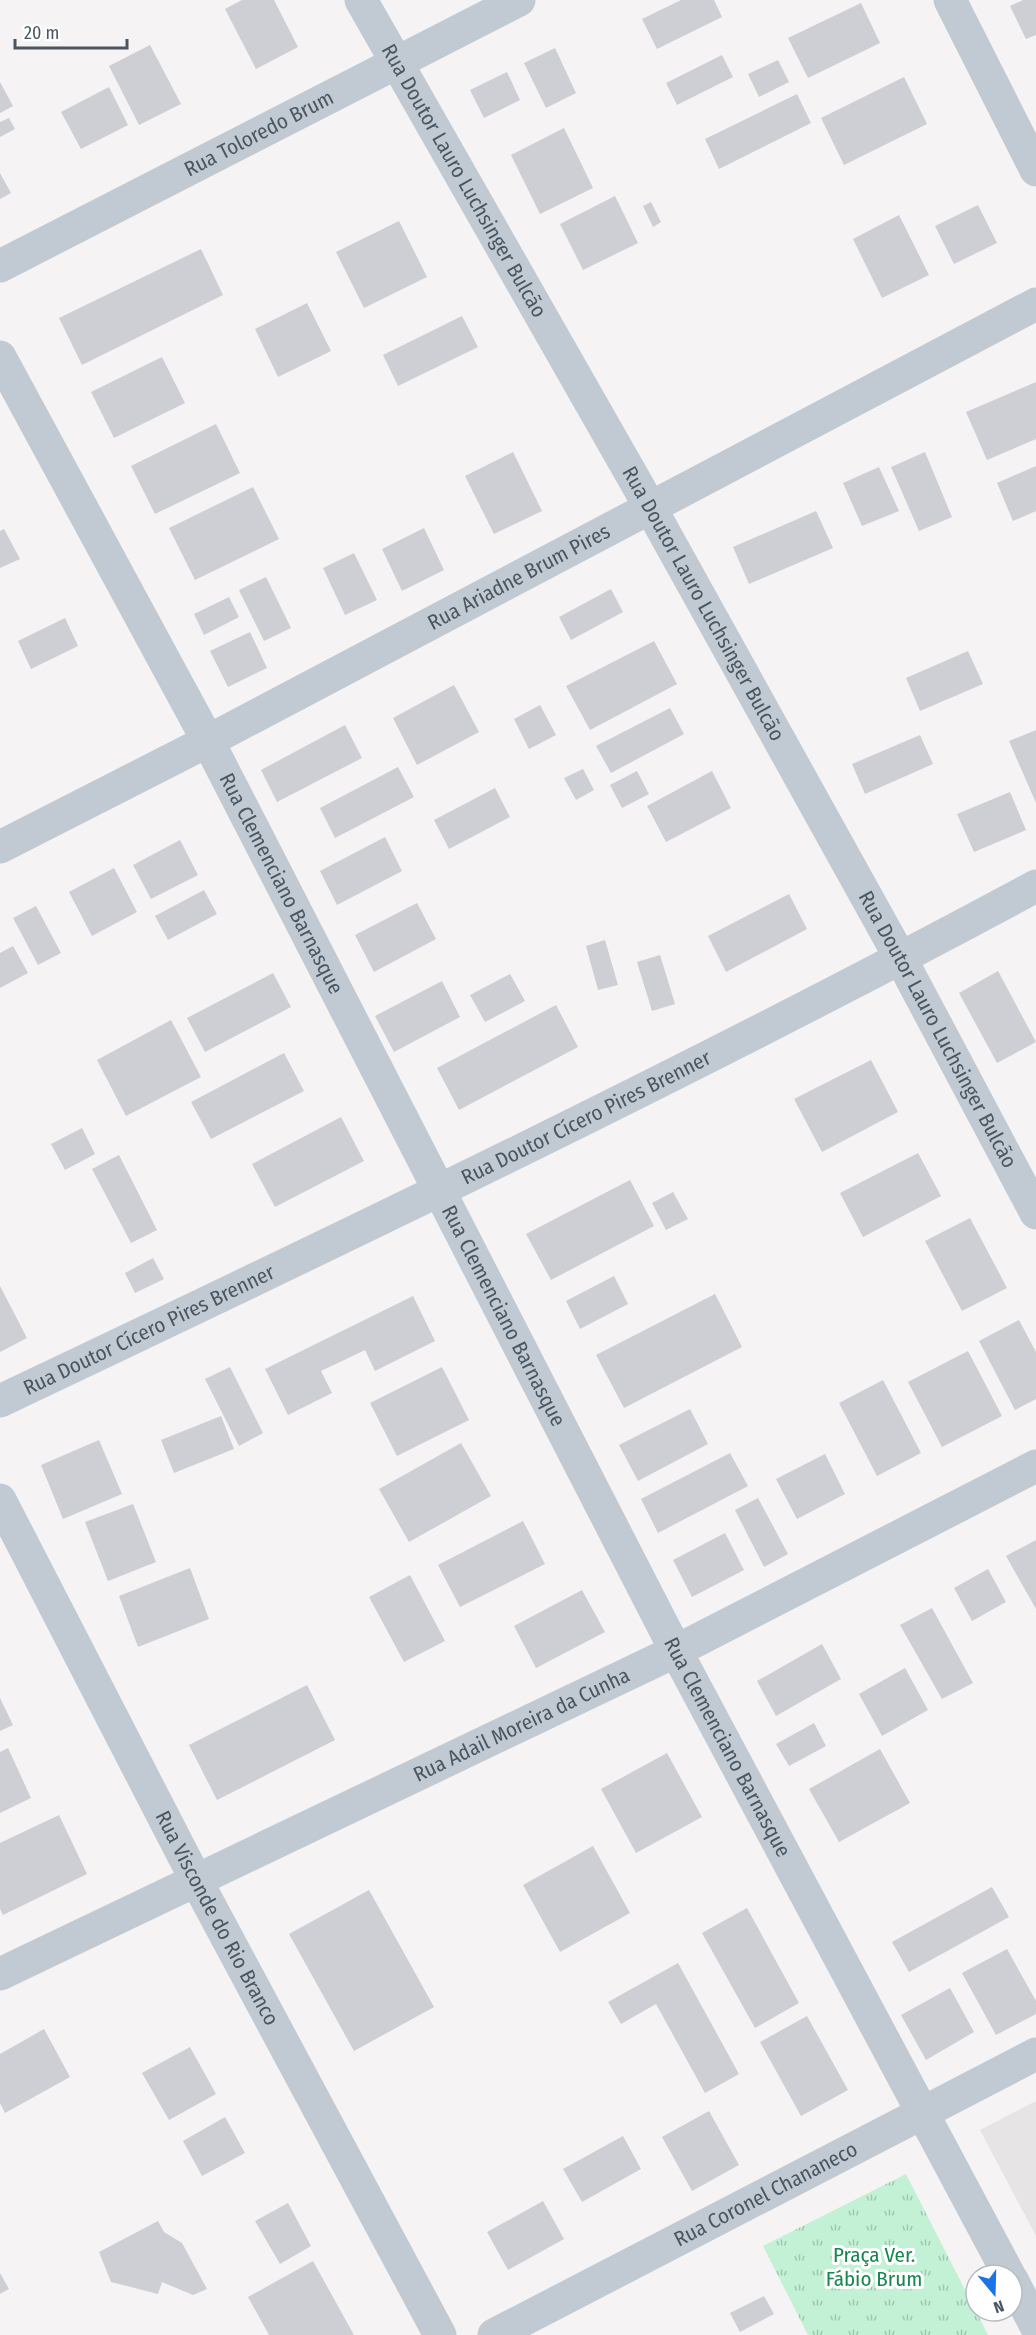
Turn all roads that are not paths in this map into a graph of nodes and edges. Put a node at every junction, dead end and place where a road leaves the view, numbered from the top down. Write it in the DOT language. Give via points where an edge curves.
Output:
graph roads {
  1 [pos="361,0"];
  2 [pos="519,0"];
  3 [pos="950,0"];
  4 [pos="396,62"];
  5 [pos="1036,170"];
  6 [pos="0,266"];
  7 [pos="1036,304"];
  8 [pos="0,357"];
  9 [pos="650,507"];
  10 [pos="208,741"];
  11 [pos="0,847"];
  12 [pos="1036,886"];
  13 [pos="901,959"];
  14 [pos="441,1190"];
  15 [pos="1036,1213"];
  16 [pos="0,1401"];
  17 [pos="1036,1466"];
  18 [pos="0,1500"];
  19 [pos="676,1651"];
  20 [pos="196,1880"];
  21 [pos="0,1974"];
  22 [pos="1036,2054"];
  23 [pos="923,2113"];
  24 [pos="1003,2263"];
  25 [pos="1024,2303"];
  26 [pos="1036,2326"];
  27 [pos="440,2335"];
  28 [pos="494,2335"];
  1 -- 4 [label="street, Rua Doutor Lauro Luchsinger Bulcão"];
  2 -- 4 [label="street, Rua Toloredo Brum"];
  3 -- 5 [label="street"];
  4 -- 6 [label="street, Rua Toloredo Brum"];
  4 -- 9 [label="street, Rua Doutor Lauro Luchsinger Bulcão"];
  7 -- 9 [label="street, Rua Ariadne Brum Pires"];
  8 -- 10 [label="street, Rua Clemenciano Barnasque"];
  9 -- 10 [label="street, Rua Ariadne Brum Pires"];
  9 -- 13 [label="street, Rua Doutor Lauro Luchsinger Bulcão"];
  10 -- 11 [label="street, Rua Ariadne Brum Pires"];
  10 -- 14 [label="street, Rua Clemenciano Barnasque"];
  12 -- 13 [label="street, Rua Doutor Cícero Pires Brenner"];
  13 -- 14 [label="street, Rua Doutor Cícero Pires Brenner"];
  13 -- 15 [label="street, Rua Doutor Lauro Luchsinger Bulcão"];
  14 -- 16 [label="street, Rua Doutor Cícero Pires Brenner"];
  14 -- 19 [label="street, Rua Clemenciano Barnasque"];
  17 -- 19 [label="street, Rua Adail Moreira da Cunha"];
  18 -- 20 [label="street, Rua Visconde do Rio Branco"];
  19 -- 20 [label="street, Rua Adail Moreira da Cunha"];
  19 -- 23 [label="street, Rua Clemenciano Barnasque"];
  20 -- 21 [label="street, Rua Adail Moreira da Cunha"];
  20 -- 27 [label="street, Rua Visconde do Rio Branco"];
  22 -- 23 [label="street, Rua Coronel Chananeco"];
  23 -- 24 [label="street, Rua Clemenciano Barnasque"];
  23 -- 28 [label="street, Rua Coronel Chananeco"];
  25 -- 26 [label="street"];
}
